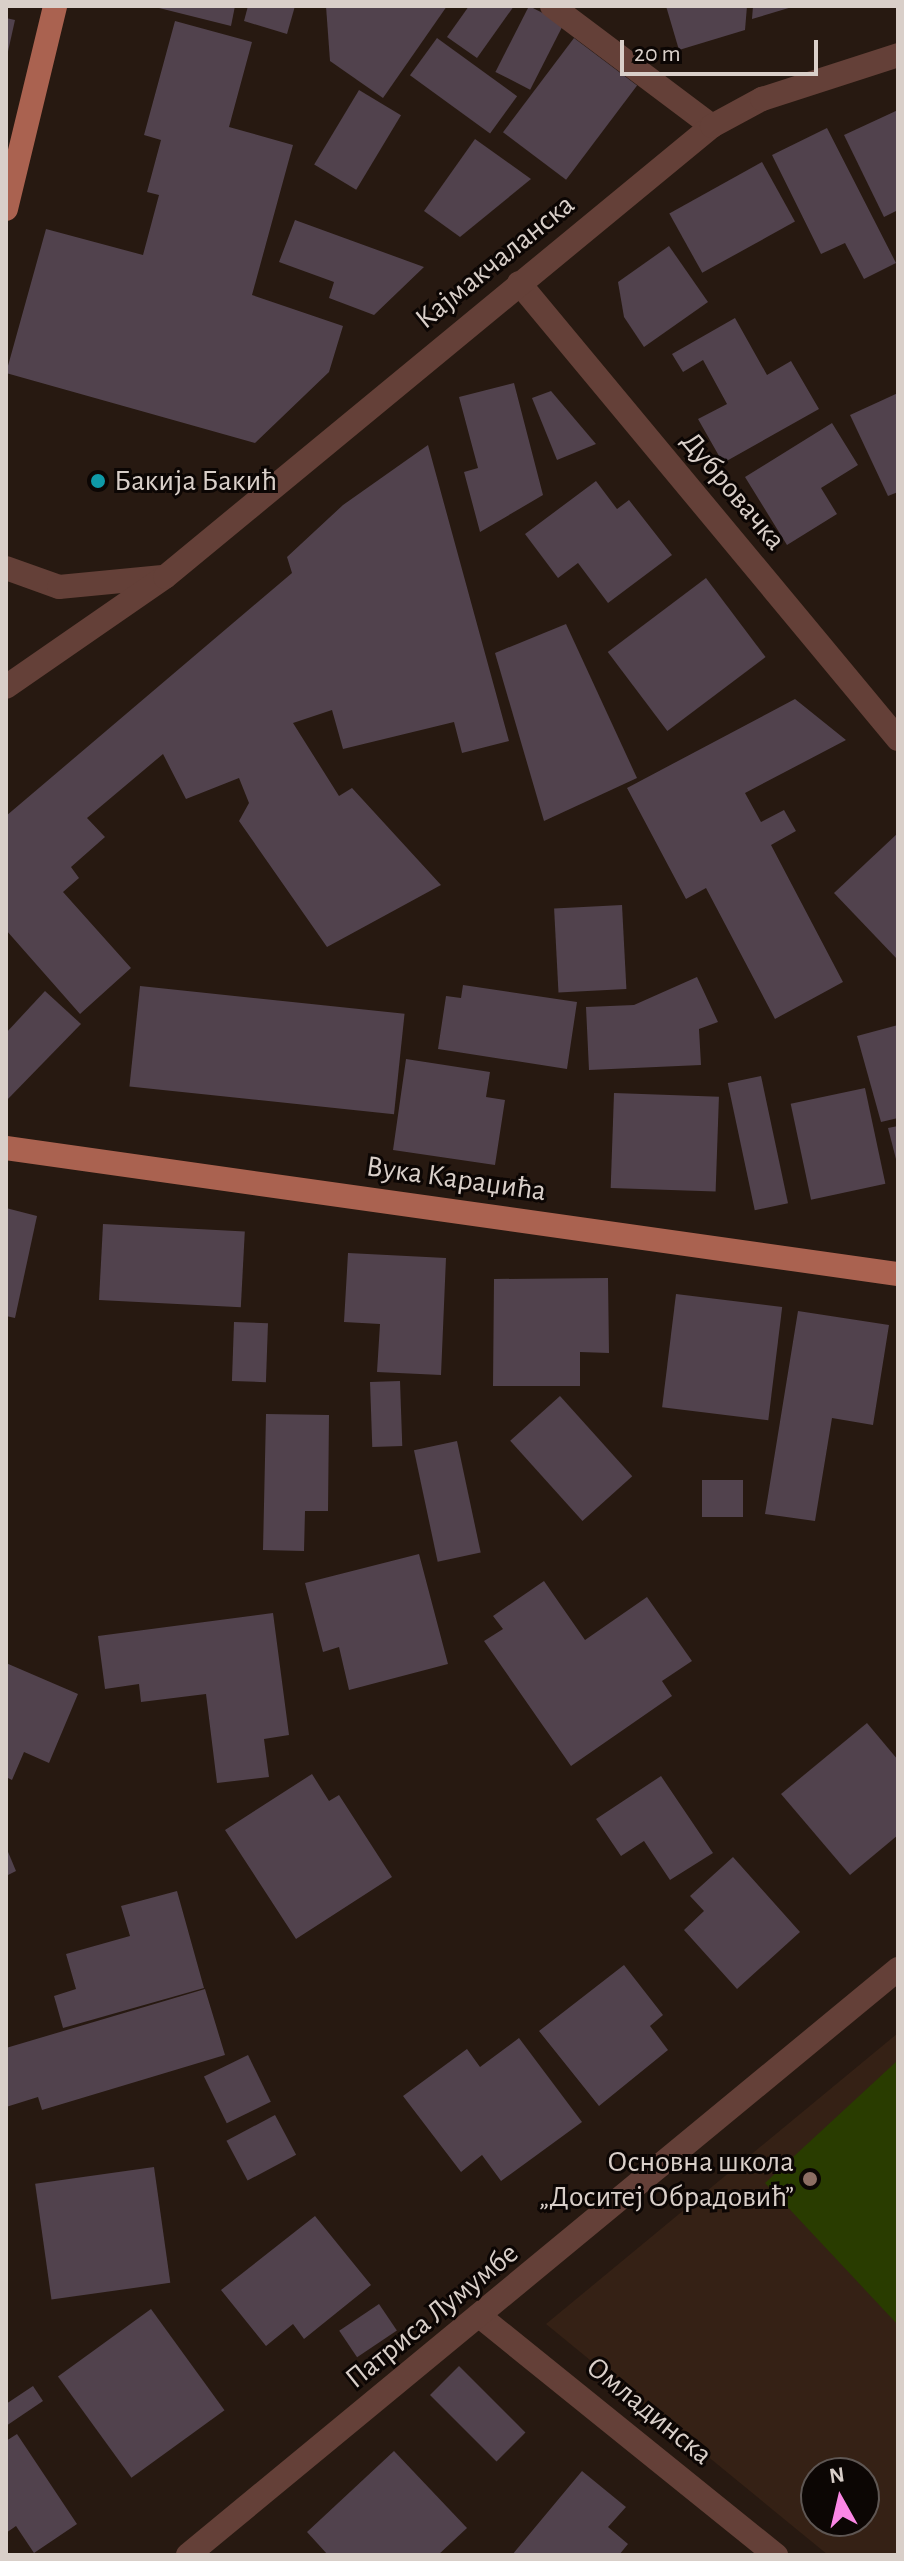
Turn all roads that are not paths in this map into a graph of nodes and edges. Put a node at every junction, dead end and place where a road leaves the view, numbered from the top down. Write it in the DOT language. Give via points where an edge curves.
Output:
graph roads {
  1 [pos="55,6"];
  2 [pos="552,6"];
  3 [pos="898,55"];
  4 [pos="712,126"];
  5 [pos="6,209"];
  6 [pos="519,283"];
  7 [pos="6,568"];
  8 [pos="165,577"];
  9 [pos="6,687"];
  10 [pos="898,739"];
  11 [pos="6,1148"];
  12 [pos="898,1274"];
  13 [pos="898,1969"];
  14 [pos="482,2318"];
  15 [pos="188,2555"];
  16 [pos="776,2555"];
  1 -- 5 [label="main road"];
  2 -- 4 [label="street"];
  3 -- 4 [label="street, Кајмакчаланска" via="762,99"];
  4 -- 6 [label="street, Кајмакчаланска"];
  6 -- 8 [label="street, Кајмакчаланска"];
  6 -- 10 [label="street, Дубровачка"];
  7 -- 8 [label="street" via="59,587"];
  8 -- 9 [label="street, Кајмакчаланска"];
  11 -- 12 [label="main road, Вука Караџића"];
  13 -- 14 [label="street, Патриса Лумумбе"];
  14 -- 15 [label="street, Патриса Лумумбе"];
  14 -- 16 [label="street, Омладинска"];
}
